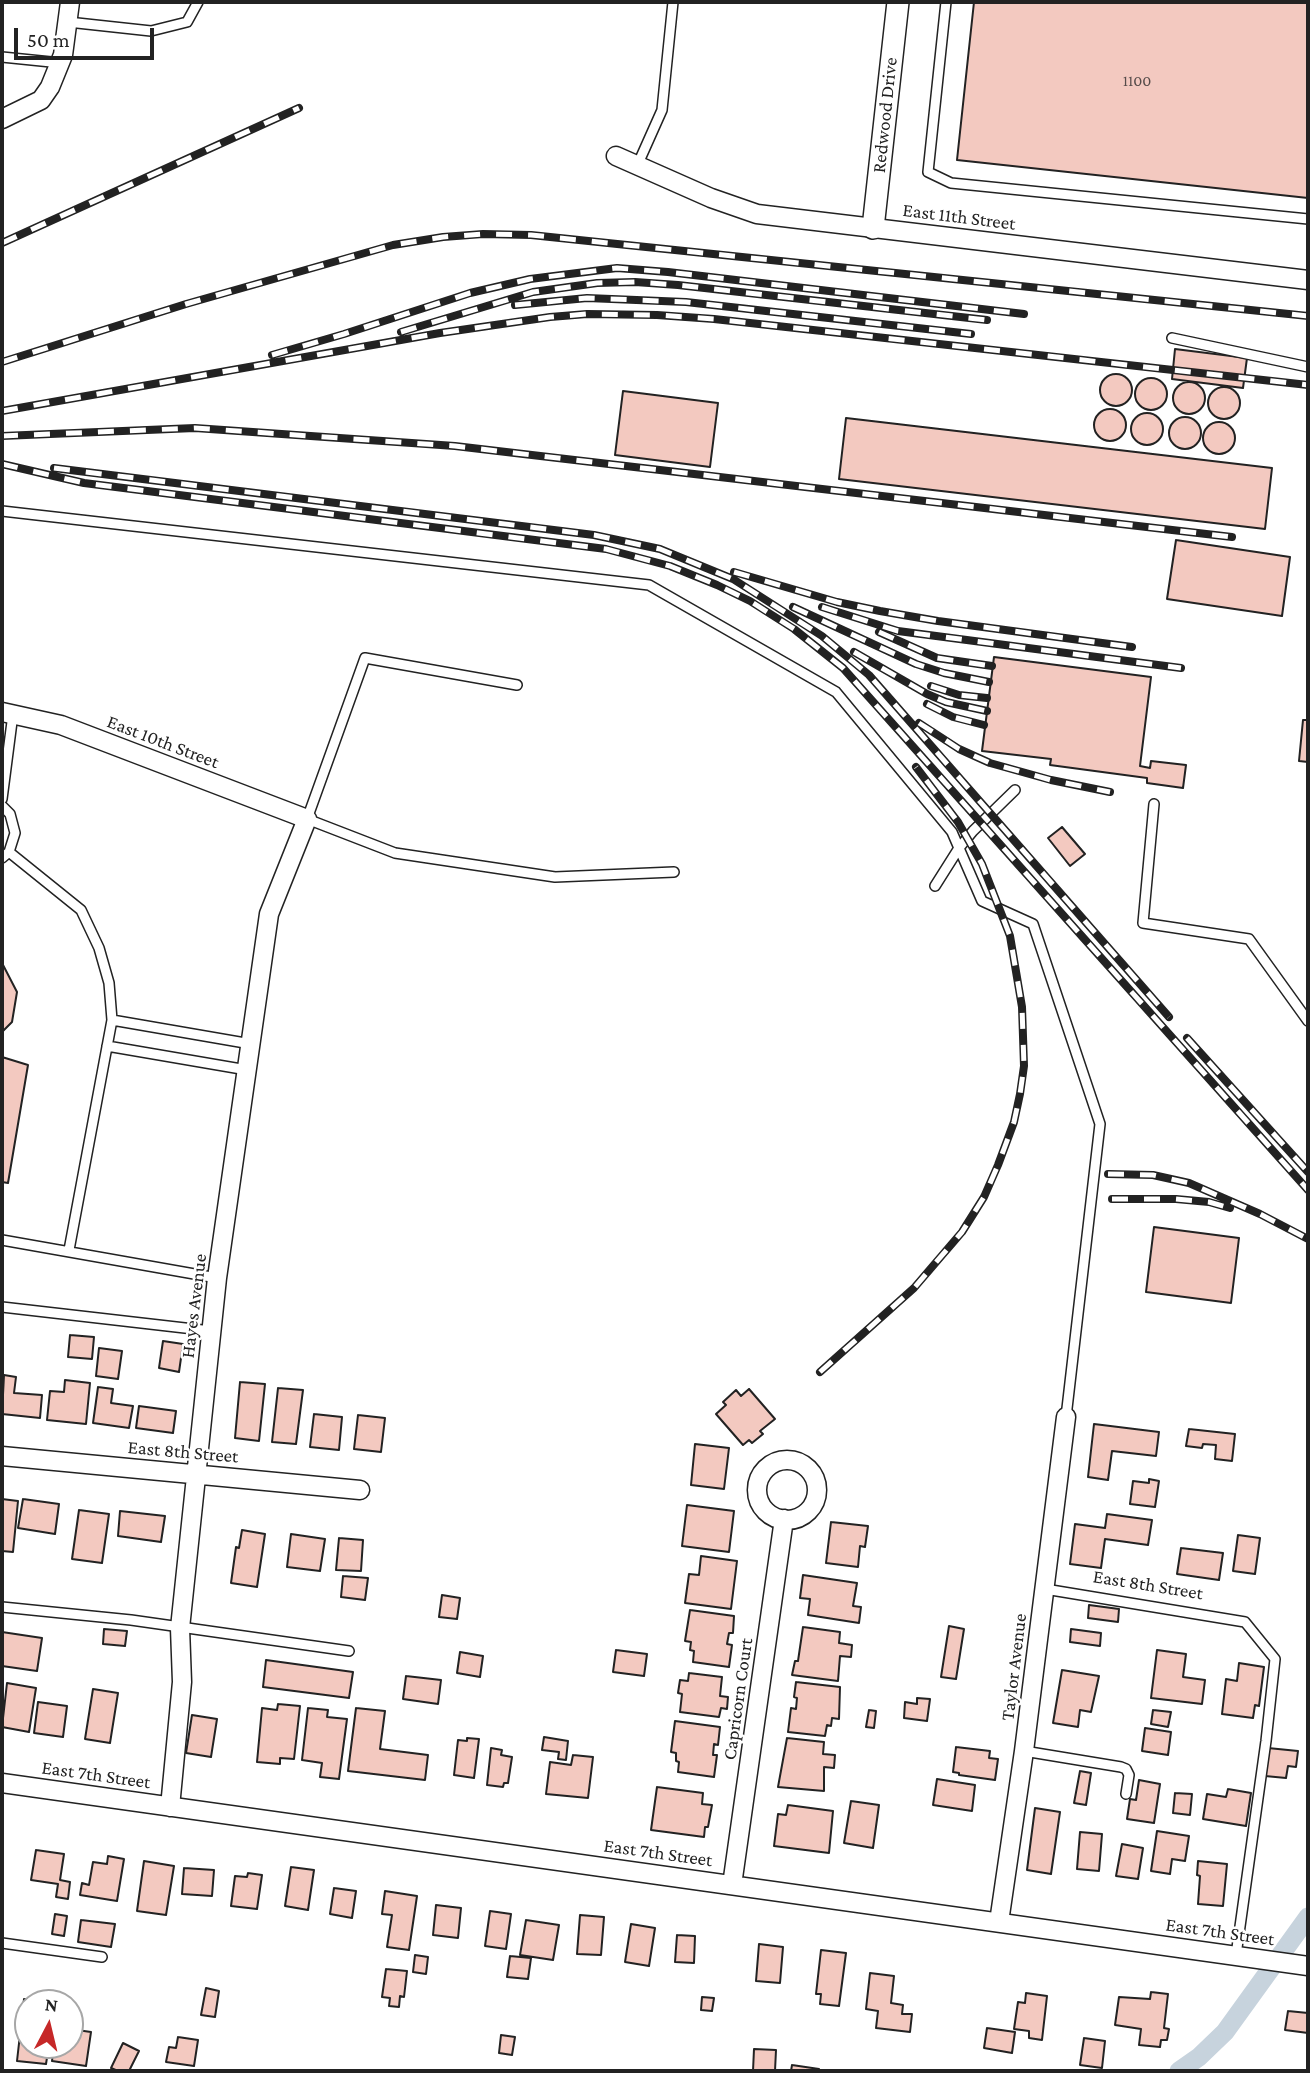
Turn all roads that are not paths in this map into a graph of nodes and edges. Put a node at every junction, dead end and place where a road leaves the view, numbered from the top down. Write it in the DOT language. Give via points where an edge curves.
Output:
graph roads {
  1 [pos="70,2"];
  2 [pos="198,2"];
  3 [pos="673,2"];
  4 [pos="898,2"];
  5 [pos="946,2"];
  6 [pos="68,23"];
  7 [pos="2,57"];
  8 [pos="61,63"];
  9 [pos="2,119"];
  10 [pos="616,156"];
  11 [pos="637,166"];
  12 [pos="1308,219"];
  13 [pos="873,228"];
  14 [pos="1308,280"];
  15 [pos="1172,338"];
  16 [pos="1308,367"];
  17 [pos="2,511"];
  18 [pos="517,685"];
  19 [pos="7,713"];
  20 [pos="1015,790"];
  21 [pos="2,799"];
  22 [pos="1154,804"];
  23 [pos="2,806"];
  24 [pos="307,819"];
  25 [pos="959,848"];
  26 [pos="5,855"];
  27 [pos="674,872"];
  28 [pos="935,886"];
  29 [pos="112,1020"];
  30 [pos="1308,1021"];
  31 [pos="251,1044"];
  32 [pos="107,1046"];
  33 [pos="248,1070"];
  34 [pos="2,1240"];
  35 [pos="69,1250"];
  36 [pos="217,1278"];
  37 [pos="2,1307"];
  38 [pos="211,1331"];
  39 [pos="1066,1417"];
  40 [pos="2,1456"];
  41 [pos="195,1474"];
  42 [pos="360,1490"];
  43 [pos="784,1519"];
  44 [pos="1045,1589"];
  45 [pos="2,1607"];
  46 [pos="180,1628"];
  47 [pos="349,1651"];
  48 [pos="1024,1751"];
  49 [pos="2,1783"];
  50 [pos="1126,1794"];
  51 [pos="170,1807"];
  52 [pos="732,1885"];
  53 [pos="999,1922"];
  54 [pos="2,1943"];
  55 [pos="1241,1956"];
  56 [pos="102,1957"];
  57 [pos="1308,1966"];
  1 -- 6 [label="street"];
  2 -- 6 [label="lane" via="187,22 151,31"];
  3 -- 11 [label="lane" via="662,110"];
  4 -- 13 [label="street, Redwood Drive"];
  5 -- 12 [label="lane" via="928,172 951,183"];
  6 -- 8 [label="street"];
  7 -- 8 [label="lane"];
  8 -- 9 [label="street" via="41,100"];
  10 -- 11 [label="street, East 11th Street"];
  11 -- 13 [label="street, East 11th Street" via="757,214"];
  13 -- 14 [label="street, East 11th Street"];
  15 -- 16 [label="lane"];
  17 -- 25 [label="lane" via="649,584 836,692 952,832"];
  18 -- 24 [label="lane" via="365,658"];
  19 -- 21 [label="lane"];
  19 -- 24 [label="street, East 10th Street" via="61,725"];
  20 -- 25 [label="lane"];
  22 -- 30 [label="lane" via="1143,923 1249,939"];
  23 -- 26 [label="lane" via="10,814 15,833"];
  24 -- 27 [label="lane" via="395,853 555,877"];
  24 -- 31 [label="street, Hayes Avenue" via="269,914"];
  25 -- 28 [label="lane"];
  25 -- 39 [label="lane" via="982,901 1033,924 1100,1124"];
  26 -- 29 [label="lane" via="81,910 109,983"];
  29 -- 31 [label="lane"];
  29 -- 32 [label="lane"];
  31 -- 33 [label="street, Hayes Avenue"];
  32 -- 33 [label="lane"];
  32 -- 35 [label="lane"];
  33 -- 36 [label="street, Hayes Avenue"];
  34 -- 35 [label="lane"];
  35 -- 36 [label="lane"];
  36 -- 38 [label="street, Hayes Avenue"];
  37 -- 38 [label="lane"];
  38 -- 41 [label="street, Hayes Avenue"];
  39 -- 44 [label="street, Taylor Avenue"];
  40 -- 41 [label="street, East 8th Street"];
  41 -- 42 [label="street, East 8th Street"];
  41 -- 46 [label="street, Hayes Avenue"];
  43 -- 52 [label="street, Capricorn Court"];
  44 -- 48 [label="street, Taylor Avenue"];
  44 -- 55 [label="lane, East 8th Street" via="1245,1622 1275,1659"];
  45 -- 46 [label="lane"];
  46 -- 47 [label="lane"];
  46 -- 51 [label="street, Hayes Avenue" via="183,1682"];
  48 -- 50 [label="lane" via="1126,1769"];
  48 -- 53 [label="street, Taylor Avenue"];
  49 -- 51 [label="street, East 7th Street"];
  51 -- 52 [label="street, East 7th Street"];
  52 -- 53 [label="street, East 7th Street"];
  53 -- 55 [label="street, East 7th Street"];
  54 -- 56 [label="lane"];
  55 -- 57 [label="street, East 7th Street"];
}
